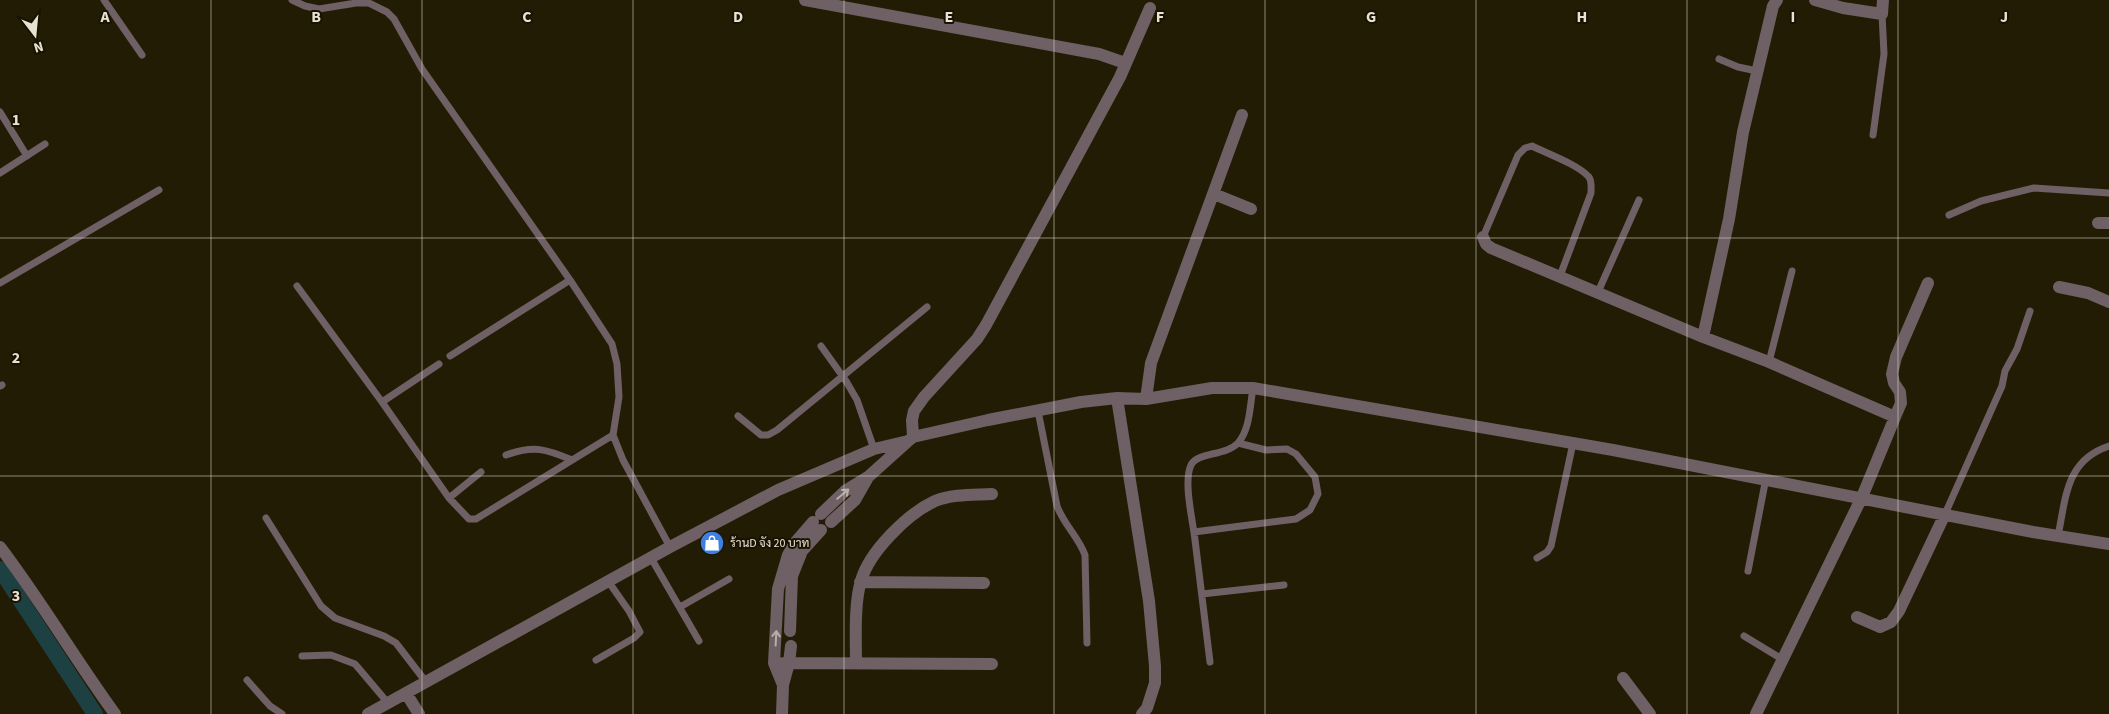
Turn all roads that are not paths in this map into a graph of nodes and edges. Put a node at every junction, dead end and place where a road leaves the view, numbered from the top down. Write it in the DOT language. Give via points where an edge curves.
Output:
graph roads {
  1 [pos="104,0"];
  2 [pos="292,0"];
  3 [pos="805,0"];
  4 [pos="1777,0"];
  5 [pos="1815,0"];
  6 [pos="1883,0"];
  7 [pos="1150,8"];
  8 [pos="1882,14"];
  9 [pos="142,55"];
  10 [pos="1719,59"];
  11 [pos="1125,63"];
  12 [pos="1757,71"];
  13 [pos="0,112"];
  14 [pos="1242,114"];
  15 [pos="1873,135"];
  16 [pos="45,144"];
  17 [pos="27,156"];
  18 [pos="0,173"];
  19 [pos="159,190"];
  20 [pos="2109,193"];
  21 [pos="1214,194"];
  22 [pos="1638,200"];
  23 [pos="1251,209"];
  24 [pos="1949,215"];
  25 [pos="1483,237"];
  26 [pos="1792,271"];
  27 [pos="1560,276"];
  28 [pos="570,280"];
  29 [pos="0,283"];
  30 [pos="1928,283"];
  31 [pos="297,286"];
  32 [pos="2059,287"];
  33 [pos="1598,292"];
  34 [pos="2109,302"];
  35 [pos="927,307"];
  36 [pos="2030,311"];
  37 [pos="1703,337"];
  38 [pos="821,346"];
  39 [pos="450,356"];
  40 [pos="1769,362"];
  41 [pos="439,364"];
  42 [pos="843,377"];
  43 [pos="1252,388"];
  44 [pos="1117,398"];
  45 [pos="1146,400"];
  46 [pos="382,402"];
  47 [pos="1038,411"];
  48 [pos="738,416"];
  49 [pos="1896,417"];
  50 [pos="613,434"];
  51 [pos="911,439"];
  52 [pos="1238,443"];
  53 [pos="1573,443"];
  54 [pos="2109,446"];
  55 [pos="874,449"];
  56 [pos="506,455"];
  57 [pos="572,460"];
  58 [pos="481,472"];
  59 [pos="1766,478"];
  60 [pos="992,494"];
  61 [pos="1862,497"];
  62 [pos="449,498"];
  63 [pos="1944,514"];
  64 [pos="266,518"];
  65 [pos="1194,532"];
  66 [pos="2058,536"];
  67 [pos="2109,544"];
  68 [pos="0,547"];
  69 [pos="670,547"];
  70 [pos="651,558"];
  71 [pos="1537,558"];
  72 [pos="1748,571"];
  73 [pos="786,576"];
  74 [pos="729,579"];
  75 [pos="608,581"];
  76 [pos="860,582"];
  77 [pos="984,583"];
  78 [pos="1284,584"];
  79 [pos="1202,594"];
  80 [pos="680,607"];
  81 [pos="1857,617"];
  82 [pos="790,631"];
  83 [pos="1744,636"];
  84 [pos="699,642"];
  85 [pos="1087,643"];
  86 [pos="791,646"];
  87 [pos="302,656"];
  88 [pos="1782,659"];
  89 [pos="596,660"];
  90 [pos="856,662"];
  91 [pos="1210,662"];
  92 [pos="774,663"];
  93 [pos="789,663"];
  94 [pos="992,664"];
  95 [pos="1623,678"];
  96 [pos="247,680"];
  97 [pos="426,682"];
  98 [pos="783,685"];
  99 [pos="406,693"];
  100 [pos="388,703"];
  101 [pos="115,714"];
  102 [pos="282,714"];
  103 [pos="368,714"];
  104 [pos="419,714"];
  105 [pos="782,714"];
  106 [pos="1142,714"];
  107 [pos="1650,714"];
  108 [pos="1756,714"];
  1 -- 9 [label="lane"];
  2 -- 28 [label="lane" via="319,9 369,3 394,19 422,69"];
  3 -- 11 [label="street" via="1099,54"];
  4 -- 12 [label="street"];
  5 -- 8 [label="street"];
  6 -- 8 [label="street"];
  7 -- 11 [label="street"];
  8 -- 15 [label="lane" via="1884,54"];
  10 -- 12 [label="lane"];
  11 -- 51 [label="street" via="986,325 914,411"];
  12 -- 37 [label="street"];
  13 -- 17 [label="lane"];
  14 -- 21 [label="street"];
  16 -- 17 [label="lane"];
  17 -- 18 [label="lane"];
  19 -- 29 [label="lane"];
  20 -- 24 [label="lane" via="2034,188 1981,201"];
  21 -- 23 [label="street"];
  21 -- 45 [label="street" via="1151,363"];
  22 -- 33 [label="lane"];
  25 -- 27 [label="street" via="1491,248"];
  25 -- 27 [label="lane" via="1518,155 1525,148 1532,146 1578,169 1592,183 1591,193"];
  26 -- 40 [label="lane"];
  27 -- 33 [label="street"];
  28 -- 39 [label="lane"];
  28 -- 50 [label="lane" via="616,352 618,397"];
  30 -- 49 [label="street" via="1896,357 1892,374 1901,403"];
  31 -- 46 [label="lane"];
  32 -- 34 [label="street" via="2088,293"];
  33 -- 37 [label="street"];
  35 -- 42 [label="lane"];
  36 -- 63 [label="lane" via="2002,386"];
  37 -- 40 [label="street"];
  38 -- 42 [label="lane"];
  40 -- 49 [label="street"];
  41 -- 46 [label="lane"];
  42 -- 48 [label="lane" via="768,435 756,432"];
  42 -- 55 [label="lane" via="857,400"];
  43 -- 45 [label="street" via="1212,388"];
  43 -- 52 [label="lane" via="1248,418"];
  43 -- 53 [label="street"];
  44 -- 45 [label="street"];
  44 -- 47 [label="street"];
  44 -- 106 [label="street" via="1155,666 1155,683"];
  46 -- 62 [label="lane"];
  47 -- 51 [label="street"];
  47 -- 85 [label="lane" via="1057,506 1085,555"];
  49 -- 61 [label="street"];
  50 -- 57 [label="lane"];
  50 -- 69 [label="lane" via="623,460"];
  51 -- 55 [label="street"];
  51 -- 73 [label="street" via="868,477 845,492"];
  52 -- 65 [label="lane" via="1228,450 1196,458 1192,462 1188,472"];
  52 -- 65 [label="lane" via="1266,450 1287,449 1296,454 1315,477 1318,494 1310,510 1296,519"];
  53 -- 59 [label="street"];
  53 -- 71 [label="lane" via="1551,546"];
  54 -- 66 [label="lane" via="2083,459 2071,479"];
  55 -- 69 [label="street" via="778,490"];
  56 -- 57 [label="lane" via="542,449"];
  57 -- 62 [label="lane" via="476,519 467,518"];
  58 -- 62 [label="lane"];
  59 -- 61 [label="street"];
  59 -- 72 [label="lane"];
  60 -- 76 [label="street" via="951,497 920,510 874,554"];
  61 -- 63 [label="street"];
  61 -- 88 [label="street"];
  63 -- 66 [label="street"];
  63 -- 81 [label="street" via="1891,622 1880,627"];
  64 -- 97 [label="lane" via="321,606 334,618 396,643"];
  65 -- 79 [label="lane"];
  66 -- 67 [label="street"];
  68 -- 101 [label="street"];
  69 -- 70 [label="street"];
  70 -- 75 [label="street"];
  70 -- 80 [label="lane"];
  73 -- 82 [label="street" via="790,587"];
  92 -- 73 [label="street, one-way" via="777,606"];
  74 -- 80 [label="lane"];
  75 -- 89 [label="lane" via="640,632"];
  75 -- 97 [label="street"];
  76 -- 77 [label="street"];
  76 -- 90 [label="street"];
  78 -- 79 [label="lane"];
  79 -- 91 [label="lane"];
  80 -- 84 [label="lane"];
  83 -- 88 [label="lane"];
  86 -- 93 [label="street"];
  87 -- 100 [label="lane" via="331,655 355,664"];
  88 -- 108 [label="street"];
  90 -- 93 [label="street"];
  90 -- 94 [label="street"];
  92 -- 93 [label="street"];
  92 -- 98 [label="street"];
  93 -- 98 [label="street"];
  95 -- 107 [label="street"];
  96 -- 102 [label="lane" via="270,706"];
  97 -- 99 [label="street"];
  98 -- 105 [label="street"];
  99 -- 100 [label="street"];
  99 -- 104 [label="street"];
  100 -- 103 [label="street"];
}
